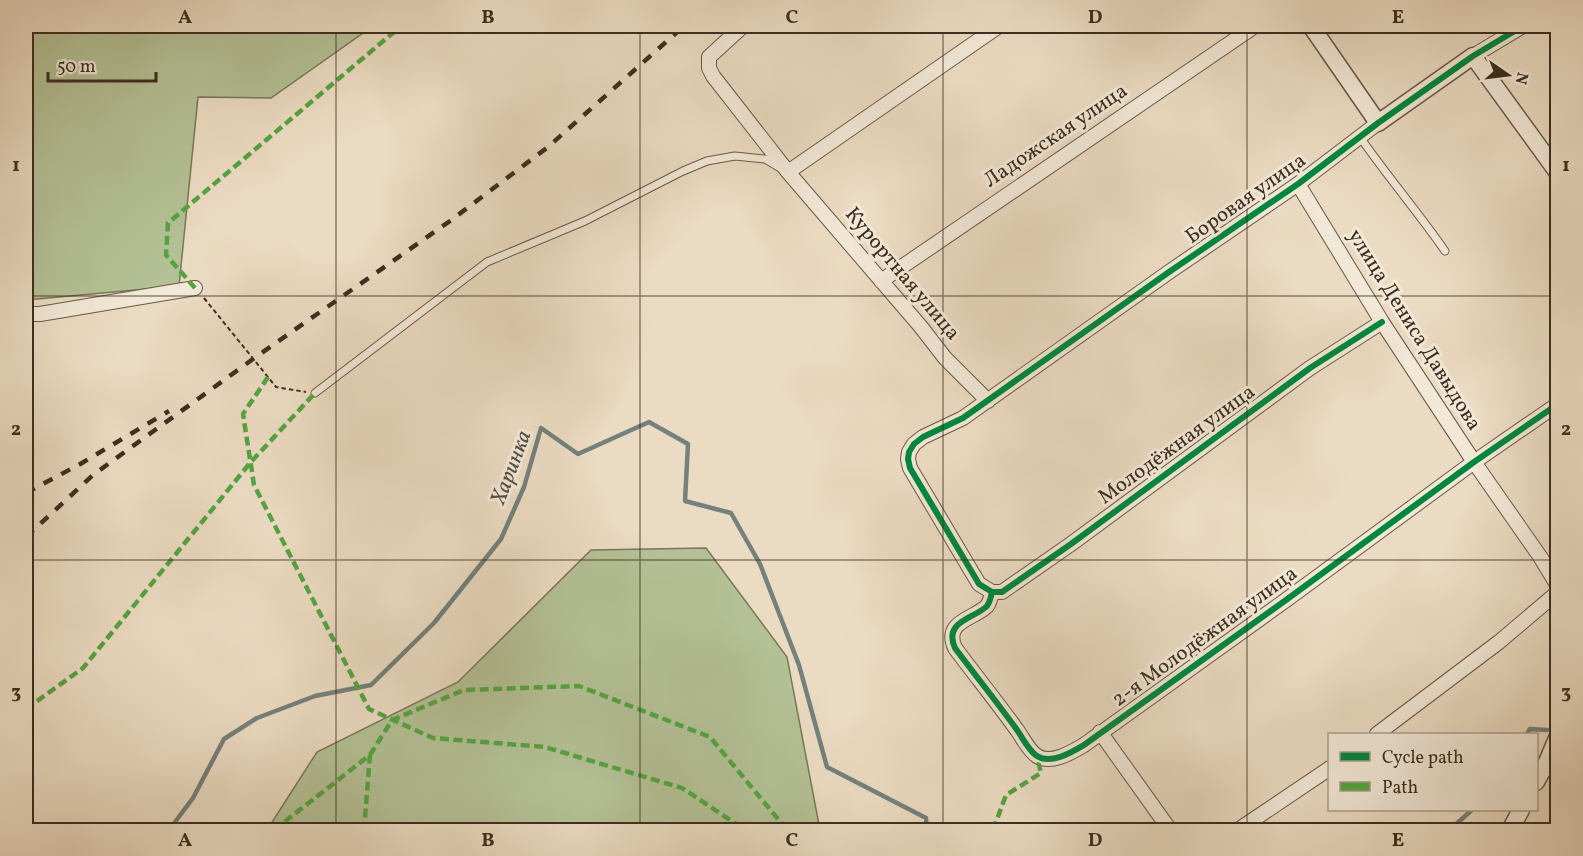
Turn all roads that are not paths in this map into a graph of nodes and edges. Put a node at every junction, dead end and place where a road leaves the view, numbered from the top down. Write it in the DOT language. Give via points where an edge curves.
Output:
graph roads {
  1 [pos="743,26"];
  2 [pos="999,26"];
  3 [pos="1255,26"];
  4 [pos="1311,26"];
  5 [pos="1523,26"];
  6 [pos="1473,56"];
  7 [pos="1378,123"];
  8 [pos="1360,137"];
  9 [pos="788,172"];
  10 [pos="1557,173"];
  11 [pos="1298,184"];
  12 [pos="1445,251"];
  13 [pos="881,281"];
  14 [pos="195,288"];
  15 [pos="26,314"];
  16 [pos="1382,322"];
  17 [pos="315,393"];
  18 [pos="987,400"];
  19 [pos="1557,404"];
  20 [pos="1474,462"];
  21 [pos="1557,586"];
  22 [pos="992,592"];
  23 [pos="1557,592"];
  24 [pos="1101,732"];
  25 [pos="1380,733"];
  26 [pos="1557,736"];
  27 [pos="1328,769"];
  28 [pos="1538,778"];
  29 [pos="1520,811"];
  30 [pos="1170,831"];
  31 [pos="1238,831"];
  32 [pos="1510,831"];
  1 -- 9 [label="street, Курортная улица" via="709,57 710,68"];
  2 -- 9 [label="street"];
  3 -- 13 [label="street, Ладожская улица"];
  4 -- 7 [label="street"];
  5 -- 6 [label="street, Боровая улица"];
  6 -- 7 [label="street, Боровая улица"];
  6 -- 10 [label="street"];
  7 -- 8 [label="street, Боровая улица"];
  8 -- 11 [label="street, Боровая улица"];
  8 -- 12 [label="lane"];
  9 -- 13 [label="street, Курортная улица"];
  9 -- 17 [label="lane" via="765,159 735,156 707,161 585,221 487,262"];
  11 -- 16 [label="street, улица Дениса Давыдова"];
  11 -- 18 [label="street, Боровая улица"];
  13 -- 18 [label="street, Курортная улица" via="945,358"];
  14 -- 15 [label="street"];
  16 -- 20 [label="street, улица Дениса Давыдова"];
  16 -- 22 [label="street, Молодёжная улица" via="1310,368 1002,592"];
  18 -- 22 [label="street, Боровая улица" via="963,418 923,437 914,444 908,459 979,584"];
  19 -- 20 [label="street, 2-я Молодёжная улица"];
  20 -- 21 [label="street, улица Дениса Давыдова"];
  20 -- 24 [label="street, 2-я Молодёжная улица"];
  22 -- 24 [label="street, 2-я Молодёжная улица" via="989,604 955,627 952,643 1030,749 1037,757 1060,757"];
  23 -- 25 [label="street" via="1499,642"];
  24 -- 30 [label="street"];
  26 -- 28 [label="street"];
  27 -- 31 [label="street"];
  29 -- 32 [label="street"];
}
